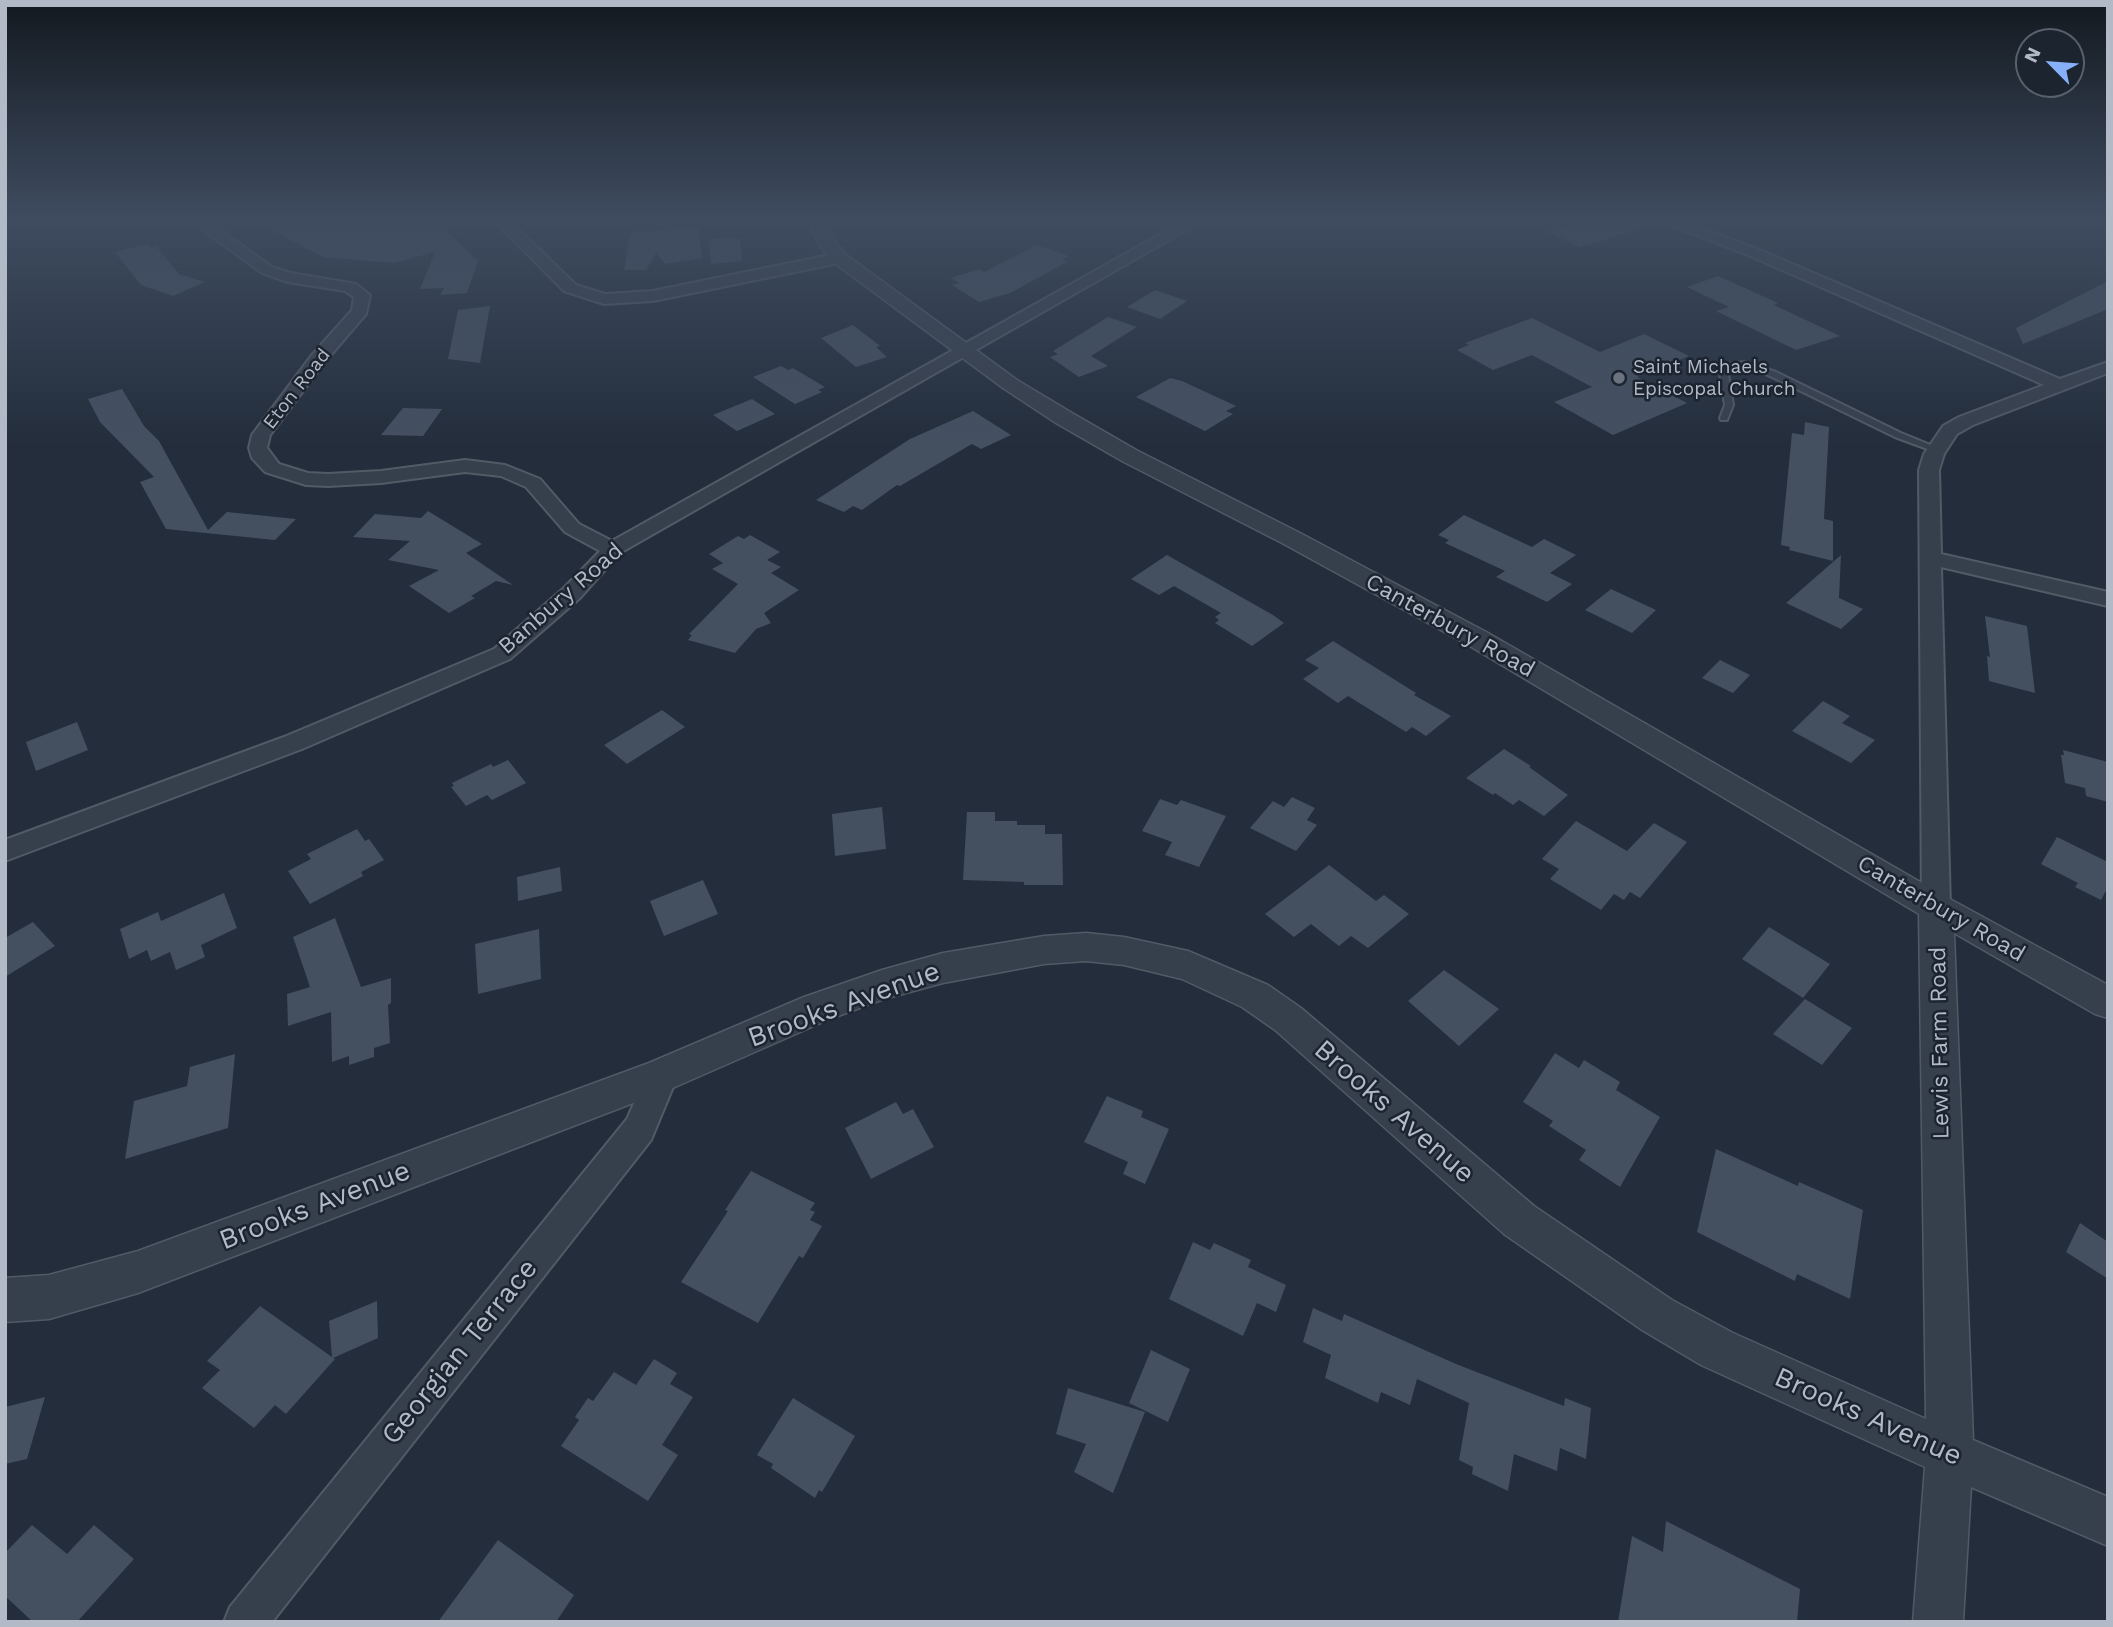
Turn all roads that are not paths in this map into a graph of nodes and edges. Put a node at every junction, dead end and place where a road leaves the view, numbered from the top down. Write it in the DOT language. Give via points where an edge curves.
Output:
graph roads {
  1 [pos="362,297"];
  2 [pos="598,297"];
  3 [pos="638,297"];
  4 [pos="892,297"];
  5 [pos="1060,297"];
  6 [pos="1856,297"];
  7 [pos="965,350"];
  8 [pos="2108,368"];
  9 [pos="2061,386"];
  10 [pos="1724,418"];
  11 [pos="1936,449"];
  12 [pos="613,549"];
  13 [pos="1930,558"];
  14 [pos="2108,599"];
  15 [pos="5,851"];
  16 [pos="1936,907"];
  17 [pos="2108,1003"];
  18 [pos="662,1075"];
  19 [pos="5,1300"];
  20 [pos="1950,1454"];
  21 [pos="2108,1522"];
  22 [pos="244,1622"];
  23 [pos="1938,1622"];
  1 -- 12 [label="street, Eton Road" via="360,311 261,435 258,448 262,458 272,468 306,479 381,477 466,466 505,471 533,483 572,528"];
  2 -- 3 [label="street"];
  4 -- 7 [label="street, Canterbury Road"];
  5 -- 7 [label="street, Banbury Road"];
  6 -- 9 [label="street"];
  7 -- 12 [label="street, Banbury Road"];
  7 -- 16 [label="street, Canterbury Road" via="1086,431 1478,639"];
  8 -- 9 [label="street"];
  9 -- 11 [label="street" via="1966,421 1950,430"];
  10 -- 11 [label="lane" via="1729,405 1724,374 1729,366 1745,364"];
  11 -- 13 [label="street, Lewis Farm Road" via="1929,470"];
  12 -- 15 [label="street, Banbury Road" via="572,593 502,654 293,743"];
  13 -- 14 [label="street"];
  13 -- 16 [label="street, Lewis Farm Road"];
  16 -- 17 [label="street, Canterbury Road"];
  16 -- 20 [label="street, Lewis Farm Road"];
  18 -- 19 [label="street, Brooks Avenue" via="138,1272 48,1297"];
  18 -- 20 [label="street, Brooks Avenue" via="817,1008 943,968 1086,947 1188,966 1255,996 1288,1019 1519,1220 1657,1315 1717,1349"];
  18 -- 22 [label="street, Georgian Terrace" via="639,1129"];
  20 -- 21 [label="street, Brooks Avenue"];
  20 -- 23 [label="street, Lewis Farm Road"];
}
